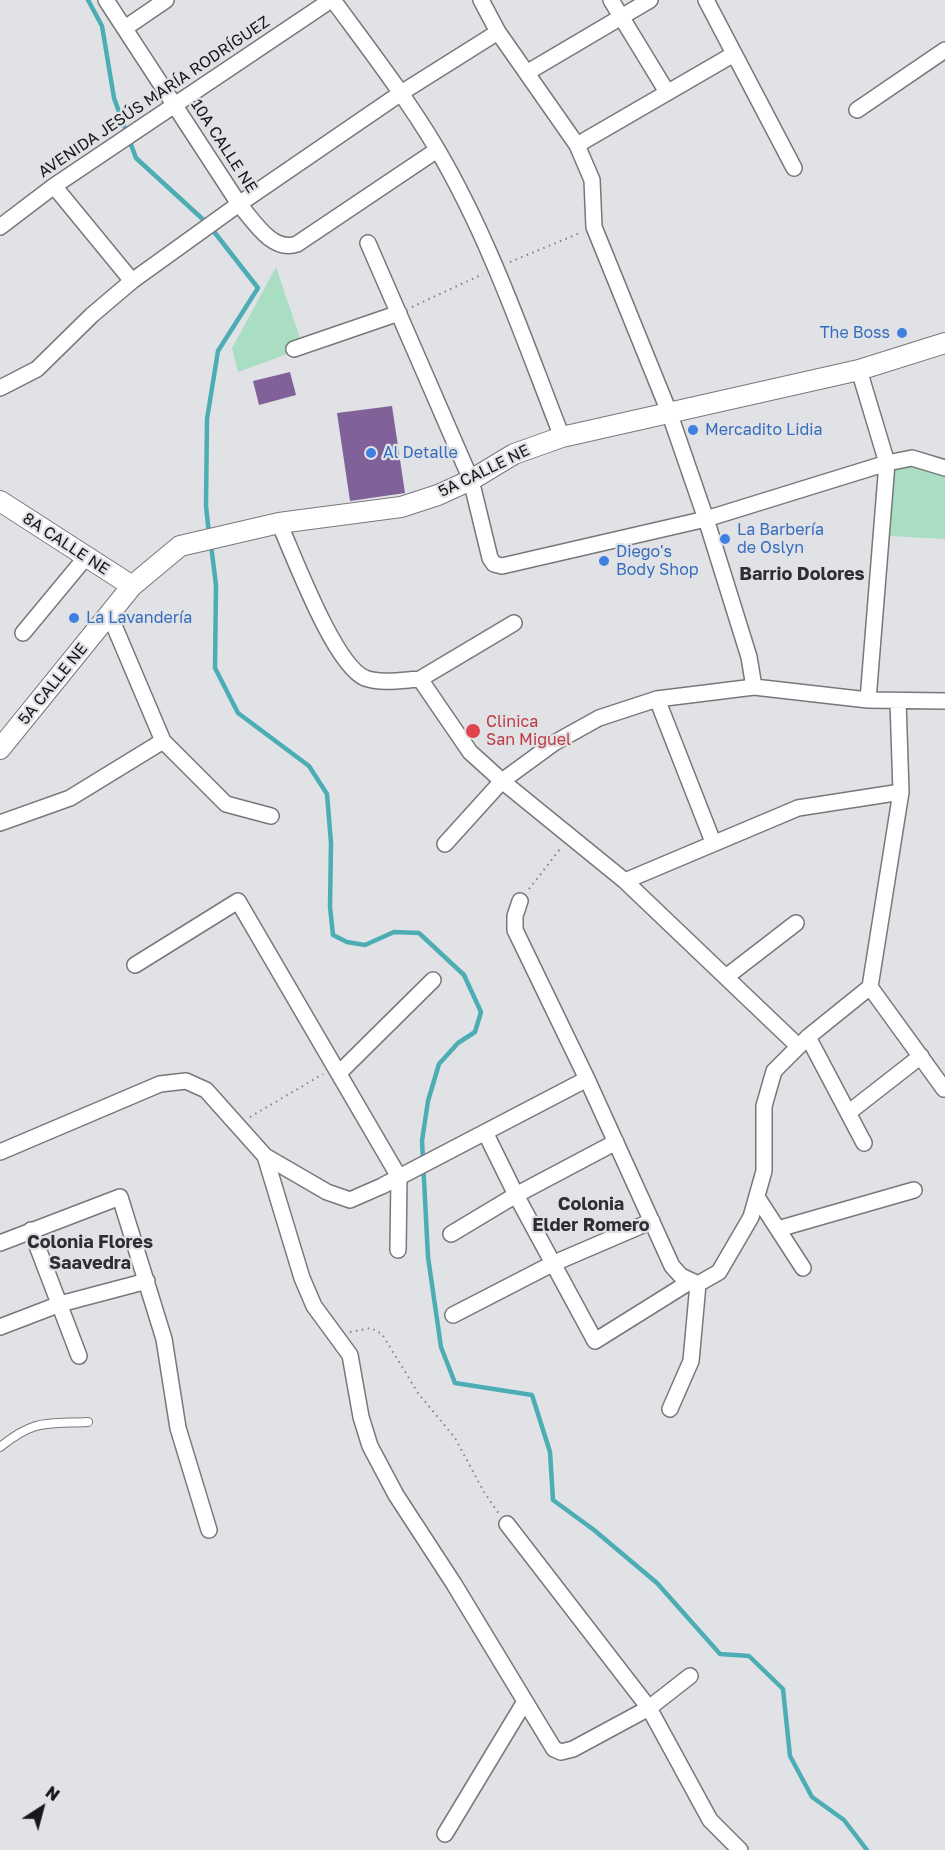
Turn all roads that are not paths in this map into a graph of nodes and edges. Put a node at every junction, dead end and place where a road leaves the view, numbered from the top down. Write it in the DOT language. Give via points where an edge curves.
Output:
graph roads {
  1 [pos="106,0"];
  2 [pos="166,0"];
  3 [pos="332,0"];
  4 [pos="481,0"];
  5 [pos="611,0"];
  6 [pos="650,0"];
  7 [pos="706,0"];
  8 [pos="621,17"];
  9 [pos="125,28"];
  10 [pos="498,32"];
  11 [pos="945,50"];
  12 [pos="734,54"];
  13 [pos="528,72"];
  14 [pos="667,92"];
  15 [pos="401,93"];
  16 [pos="176,104"];
  17 [pos="857,110"];
  18 [pos="577,145"];
  19 [pos="437,150"];
  20 [pos="794,168"];
  21 [pos="54,186"];
  22 [pos="239,204"];
  23 [pos="0,227"];
  24 [pos="368,243"];
  25 [pos="132,281"];
  26 [pos="399,313"];
  27 [pos="945,343"];
  28 [pos="294,349"];
  29 [pos="859,370"];
  30 [pos="0,388"];
  31 [pos="669,412"];
  32 [pos="562,437"];
  33 [pos="887,463"];
  34 [pos="945,468"];
  35 [pos="471,480"];
  36 [pos="0,501"];
  37 [pos="706,519"];
  38 [pos="279,522"];
  39 [pos="86,556"];
  40 [pos="132,586"];
  41 [pos="110,616"];
  42 [pos="514,623"];
  43 [pos="22,633"];
  44 [pos="420,679"];
  45 [pos="754,687"];
  46 [pos="657,699"];
  47 [pos="868,700"];
  48 [pos="898,701"];
  49 [pos="945,701"];
  50 [pos="164,741"];
  51 [pos="0,749"];
  52 [pos="502,782"];
  53 [pos="901,792"];
  54 [pos="271,816"];
  55 [pos="0,823"];
  56 [pos="713,842"];
  57 [pos="445,844"];
  58 [pos="625,881"];
  59 [pos="520,901"];
  60 [pos="796,923"];
  61 [pos="135,965"];
  62 [pos="726,976"];
  63 [pos="433,980"];
  64 [pos="870,987"];
  65 [pos="803,1041"];
  66 [pos="921,1056"];
  67 [pos="338,1069"];
  68 [pos="587,1079"];
  69 [pos="944,1089"];
  70 [pos="848,1113"];
  71 [pos="485,1132"];
  72 [pos="616,1142"];
  73 [pos="864,1143"];
  74 [pos="0,1152"];
  75 [pos="265,1156"];
  76 [pos="399,1177"];
  77 [pos="914,1190"];
  78 [pos="516,1195"];
  79 [pos="757,1197"];
  80 [pos="652,1221"];
  81 [pos="778,1229"];
  82 [pos="32,1230"];
  83 [pos="451,1234"];
  84 [pos="0,1243"];
  85 [pos="398,1250"];
  86 [pos="552,1264"];
  87 [pos="803,1268"];
  88 [pos="147,1281"];
  89 [pos="695,1283"];
  90 [pos="60,1304"];
  91 [pos="453,1315"];
  92 [pos="0,1327"];
  93 [pos="79,1356"];
  94 [pos="670,1409"];
  95 [pos="88,1422"];
  96 [pos="0,1447"];
  97 [pos="507,1524"];
  98 [pos="209,1530"];
  99 [pos="690,1676"];
  100 [pos="524,1703"];
  101 [pos="649,1708"];
  102 [pos="445,1834"];
  103 [pos="740,1850"];
  1 -- 9 [label="street, 10A CALLE NE"];
  2 -- 9 [label="street"];
  3 -- 15 [label="street"];
  3 -- 16 [label="street, AVENIDA JESÚS MARÍA RODRÍGUEZ"];
  4 -- 10 [label="street"];
  5 -- 8 [label="street"];
  6 -- 8 [label="street"];
  7 -- 12 [label="street"];
  8 -- 13 [label="street"];
  8 -- 14 [label="street"];
  9 -- 16 [label="street, 10A CALLE NE"];
  10 -- 13 [label="street"];
  10 -- 15 [label="street"];
  11 -- 17 [label="street"];
  12 -- 14 [label="street"];
  12 -- 20 [label="street"];
  13 -- 18 [label="street"];
  14 -- 18 [label="street"];
  15 -- 19 [label="street"];
  15 -- 22 [label="street"];
  16 -- 21 [label="street, AVENIDA JESÚS MARÍA RODRÍGUEZ"];
  16 -- 22 [label="street, 10A CALLE NE"];
  18 -- 31 [label="street" via="592,180 594,227"];
  19 -- 22 [label="street, 10A CALLE NE" via="288,247 264,233"];
  19 -- 32 [label="street" via="493,263"];
  21 -- 23 [label="street, AVENIDA JESÚS MARÍA RODRÍGUEZ"];
  21 -- 25 [label="street"];
  22 -- 25 [label="street"];
  24 -- 26 [label="street"];
  25 -- 30 [label="street" via="37,369"];
  26 -- 28 [label="street"];
  26 -- 35 [label="street"];
  27 -- 29 [label="street, 5A CALLE NE"];
  29 -- 31 [label="street, 5A CALLE NE"];
  29 -- 33 [label="street"];
  31 -- 32 [label="street, 5A CALLE NE"];
  31 -- 37 [label="street"];
  32 -- 35 [label="street, 5A CALLE NE" via="514,454"];
  33 -- 34 [label="street" via="912,458"];
  33 -- 37 [label="street"];
  33 -- 47 [label="street"];
  35 -- 37 [label="street" via="490,558 502,566"];
  35 -- 38 [label="street, 5A CALLE NE" via="401,507"];
  36 -- 39 [label="street, 8A CALLE NE"];
  37 -- 45 [label="street" via="749,657"];
  38 -- 40 [label="street, 5A CALLE NE" via="180,546"];
  38 -- 44 [label="street" via="336,648 351,667 365,678"];
  39 -- 40 [label="street, 8A CALLE NE"];
  39 -- 43 [label="street"];
  40 -- 41 [label="street, 5A CALLE NE"];
  41 -- 50 [label="street"];
  41 -- 51 [label="street, 5A CALLE NE"];
  42 -- 44 [label="street"];
  44 -- 52 [label="street" via="470,752"];
  45 -- 46 [label="street"];
  45 -- 47 [label="street"];
  46 -- 52 [label="street" via="599,718 554,743"];
  46 -- 56 [label="street"];
  47 -- 48 [label="street"];
  48 -- 49 [label="street"];
  48 -- 53 [label="street"];
  50 -- 54 [label="street" via="226,804"];
  50 -- 55 [label="street" via="70,798"];
  52 -- 57 [label="street"];
  52 -- 58 [label="street"];
  53 -- 56 [label="street" via="798,808"];
  53 -- 64 [label="street"];
  56 -- 58 [label="street"];
  58 -- 62 [label="street"];
  59 -- 68 [label="street" via="515,930"];
  60 -- 62 [label="street"];
  61 -- 67 [label="street" via="238,901"];
  62 -- 65 [label="street"];
  63 -- 67 [label="street"];
  64 -- 65 [label="street"];
  64 -- 66 [label="street"];
  65 -- 70 [label="street"];
  65 -- 79 [label="street" via="774,1071 764,1106 764,1171"];
  66 -- 69 [label="street"];
  66 -- 70 [label="street"];
  67 -- 76 [label="street"];
  68 -- 71 [label="street"];
  68 -- 72 [label="street"];
  70 -- 73 [label="street"];
  71 -- 76 [label="street"];
  71 -- 78 [label="street"];
  72 -- 78 [label="street"];
  72 -- 80 [label="street"];
  74 -- 75 [label="street" via="160,1084 186,1081 206,1090"];
  75 -- 76 [label="street" via="327,1192 350,1200"];
  75 -- 100 [label="street" via="302,1278 314,1306 350,1355 370,1446"];
  76 -- 85 [label="street"];
  77 -- 81 [label="street"];
  78 -- 83 [label="street"];
  78 -- 86 [label="street"];
  79 -- 81 [label="street"];
  79 -- 89 [label="street" via="751,1217 719,1272"];
  80 -- 86 [label="street"];
  80 -- 89 [label="street" via="672,1266"];
  81 -- 87 [label="street"];
  82 -- 84 [label="street"];
  82 -- 88 [label="street" via="120,1197"];
  82 -- 90 [label="street"];
  86 -- 89 [label="street" via="595,1341"];
  86 -- 91 [label="street"];
  88 -- 90 [label="street"];
  88 -- 98 [label="street" via="164,1339 178,1428"];
  89 -- 94 [label="street" via="696,1328 691,1361"];
  90 -- 92 [label="street"];
  90 -- 93 [label="street"];
  95 -- 96 [label="lane" via="34,1425"];
  97 -- 101 [label="street"];
  99 -- 101 [label="street"];
  100 -- 101 [label="street" via="554,1749 561,1752"];
  100 -- 102 [label="street"];
  101 -- 103 [label="street" via="710,1821"];
}
